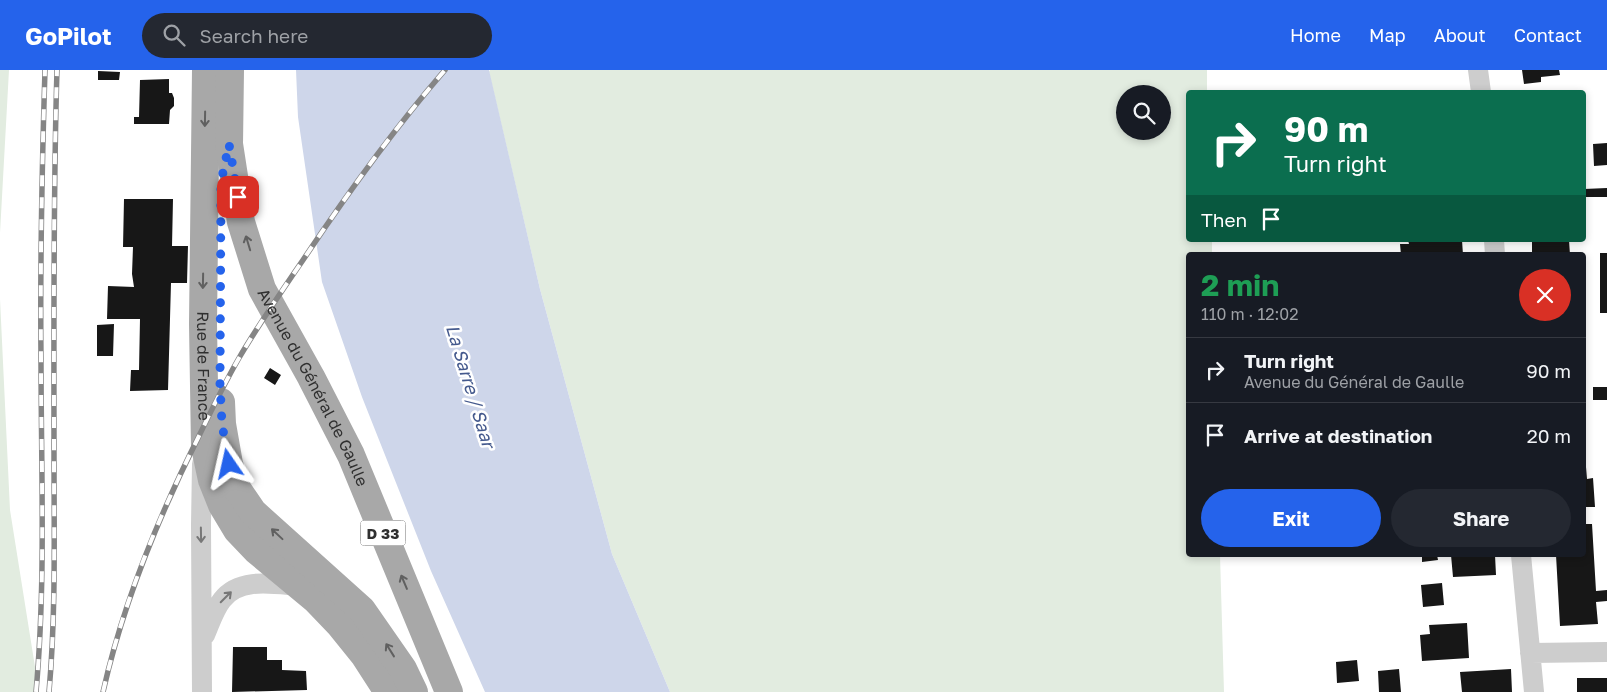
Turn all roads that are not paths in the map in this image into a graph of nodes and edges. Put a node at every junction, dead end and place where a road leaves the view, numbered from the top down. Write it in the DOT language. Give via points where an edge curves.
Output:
graph roads {
  1 [pos="206,70"];
  2 [pos="230,70"];
  3 [pos="1478,70"];
  4 [pos="1481,90"];
  5 [pos="229,144"];
  6 [pos="204,400"];
  7 [pos="1521,557"];
  8 [pos="298,586"];
  9 [pos="203,639"];
  10 [pos="1530,652"];
  11 [pos="1607,652"];
  12 [pos="202,692"];
  13 [pos="388,692"];
  14 [pos="414,692"];
  15 [pos="450,692"];
  16 [pos="1534,692"];
  1 -- 6 [label="main road, Rue de France, one-way"];
  2 -- 5 [label="main road, Avenue du Général de Gaulle / D 33"];
  3 -- 4 [label="street"];
  14 -- 5 [label="main road, one-way" via="403,669 362,610 253,512 238,490 229,464 220,384 221,182"];
  15 -- 5 [label="main road, Avenue du Général de Gaulle / D 33, one-way" via="351,455 262,290 241,222"];
  6 -- 8 [label="main road" via="205,446 212,480 222,505 236,530"];
  6 -- 9 [label="street, Rue de France, one-way"];
  7 -- 10 [label="street"];
  9 -- 8 [label="street, one-way" via="222,600 237,588 252,584"];
  8 -- 13 [label="main road" via="349,637"];
  9 -- 12 [label="street, Rue de France"];
  10 -- 11 [label="street"];
  10 -- 16 [label="street"];
}
